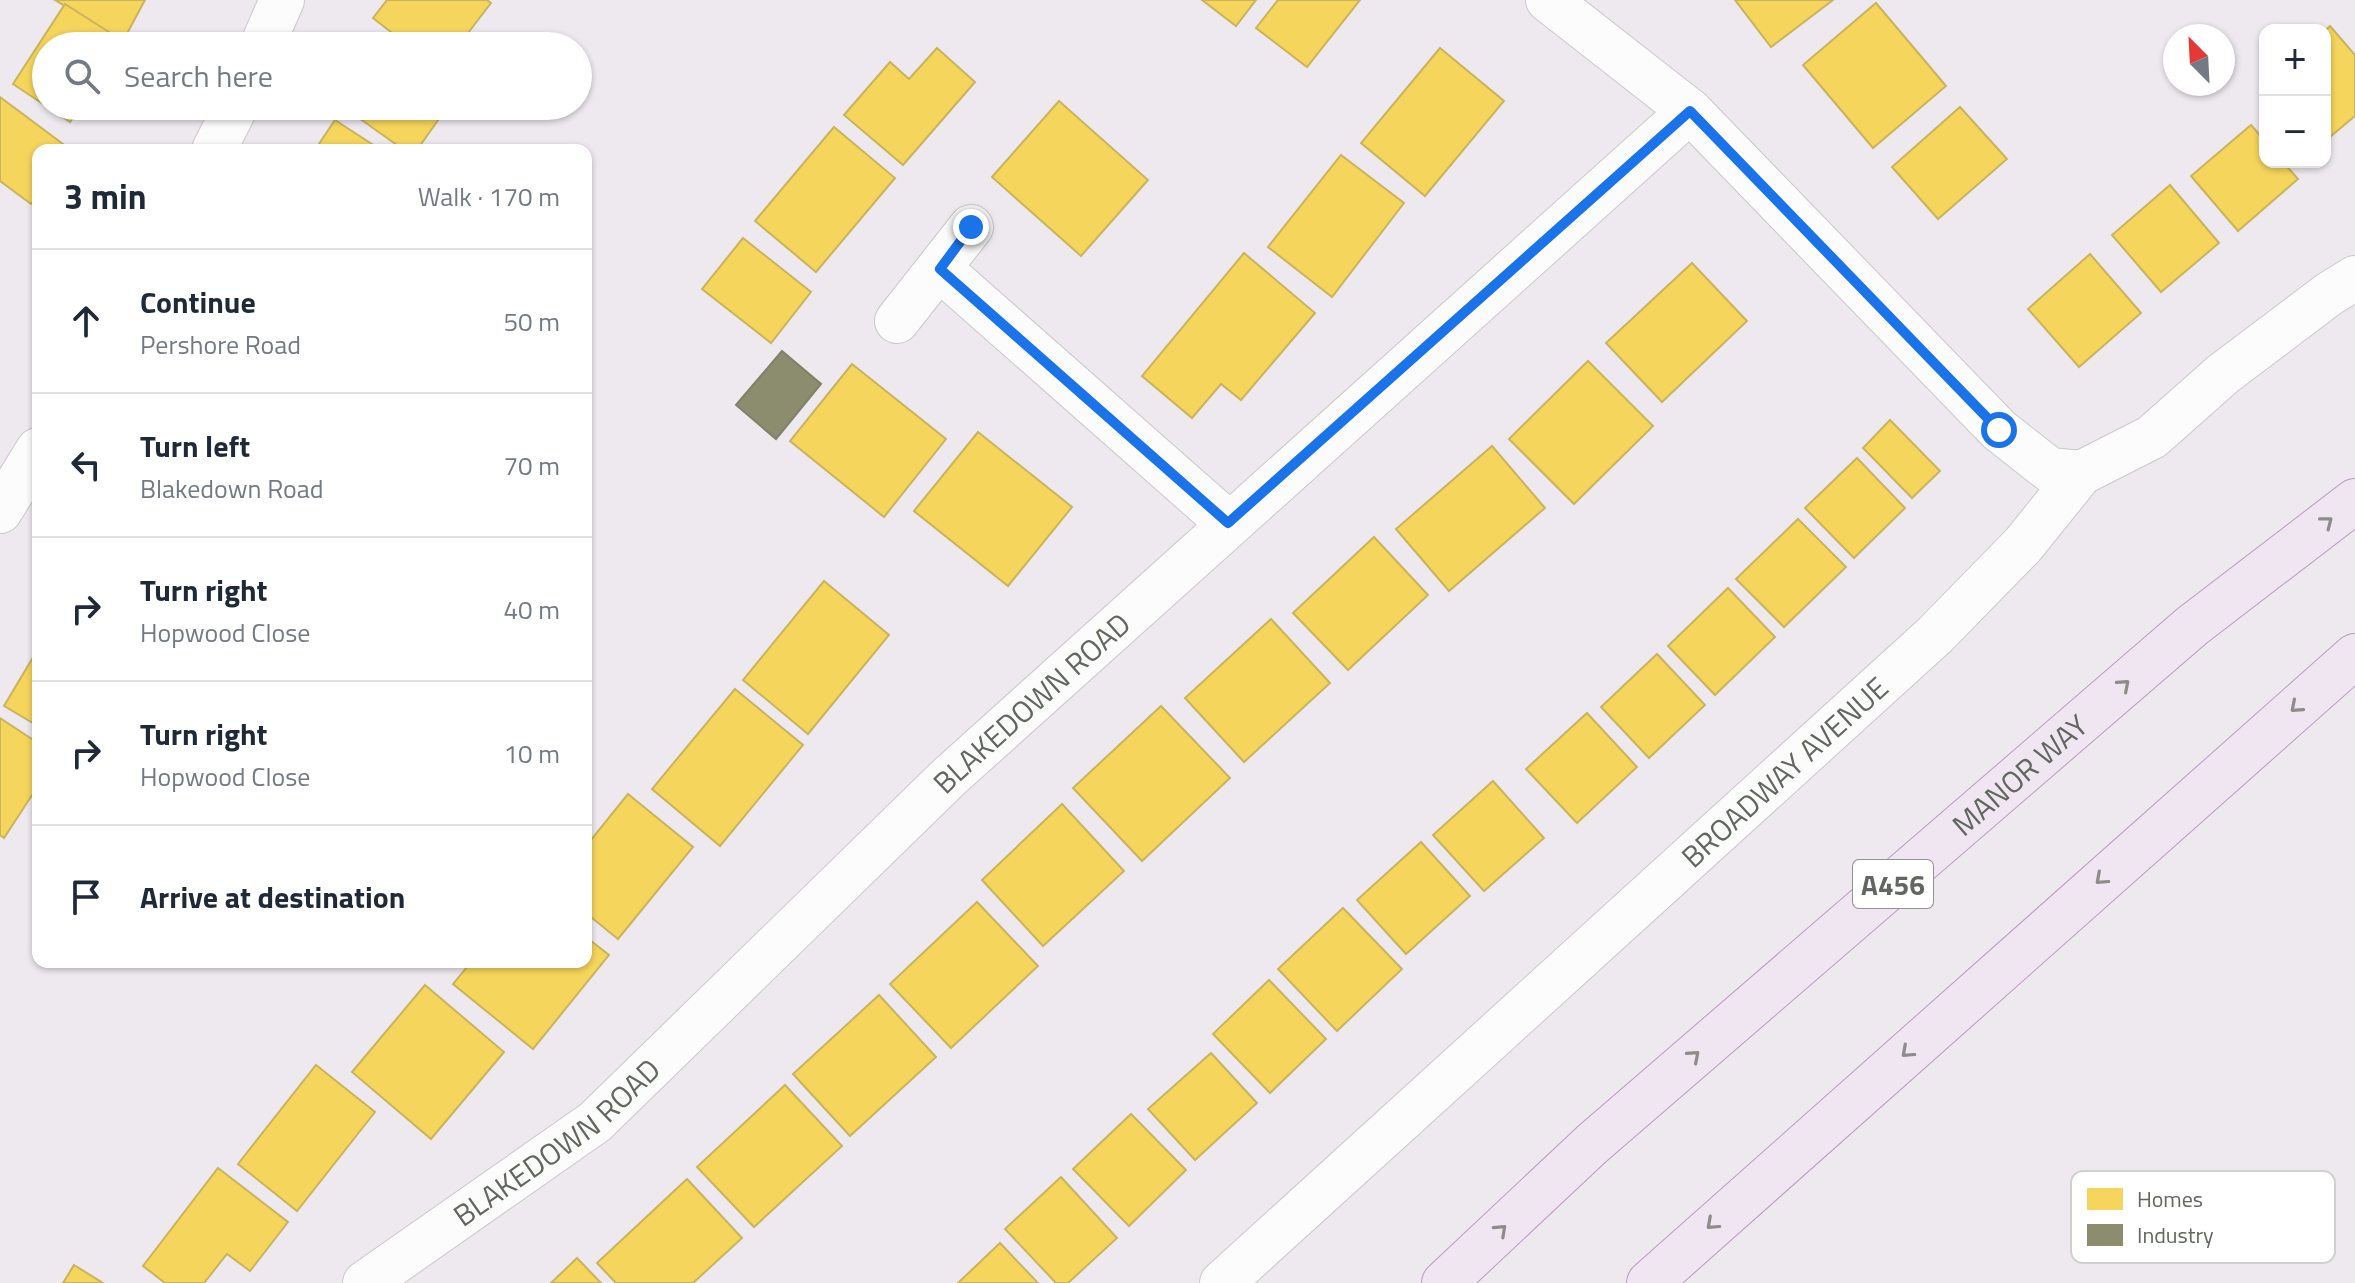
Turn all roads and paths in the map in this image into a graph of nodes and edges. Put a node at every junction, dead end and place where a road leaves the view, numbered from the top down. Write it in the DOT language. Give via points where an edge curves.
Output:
graph roads {
  1 [pos="282,0"];
  2 [pos="1548,0"];
  3 [pos="268,32"];
  4 [pos="1690,111"];
  5 [pos="229,120"];
  6 [pos="217,144"];
  7 [pos="971,227"];
  8 [pos="940,269"];
  9 [pos="2355,278"];
  10 [pos="897,321"];
  11 [pos="22,455"];
  12 [pos="2081,473"];
  13 [pos="2355,501"];
  14 [pos="0,511"];
  15 [pos="1228,523"];
  16 [pos="2355,656"];
  17 [pos="365,1283"];
  18 [pos="1222,1283"];
  19 [pos="1444,1283"];
  20 [pos="1649,1283"];
  1 -- 3 [label="street"];
  2 -- 4 [label="street"];
  4 -- 12 [label="street" via="1999,430 2050,470"];
  4 -- 15 [label="street, BLAKEDOWN ROAD"];
  5 -- 6 [label="street"];
  7 -- 8 [label="street"];
  8 -- 10 [label="street"];
  8 -- 15 [label="street"];
  9 -- 12 [label="street, BROADWAY AVENUE" via="2223,374 2152,437"];
  11 -- 14 [label="street"];
  12 -- 18 [label="street, BROADWAY AVENUE" via="2023,545 1935,635"];
  19 -- 13 [label="highway, MANOR WAY / A456, one-way" via="1592,1144 2180,636"];
  15 -- 17 [label="street, BLAKEDOWN ROAD" via="949,777 595,1122"];
  16 -- 20 [label="highway, one-way"];
}
